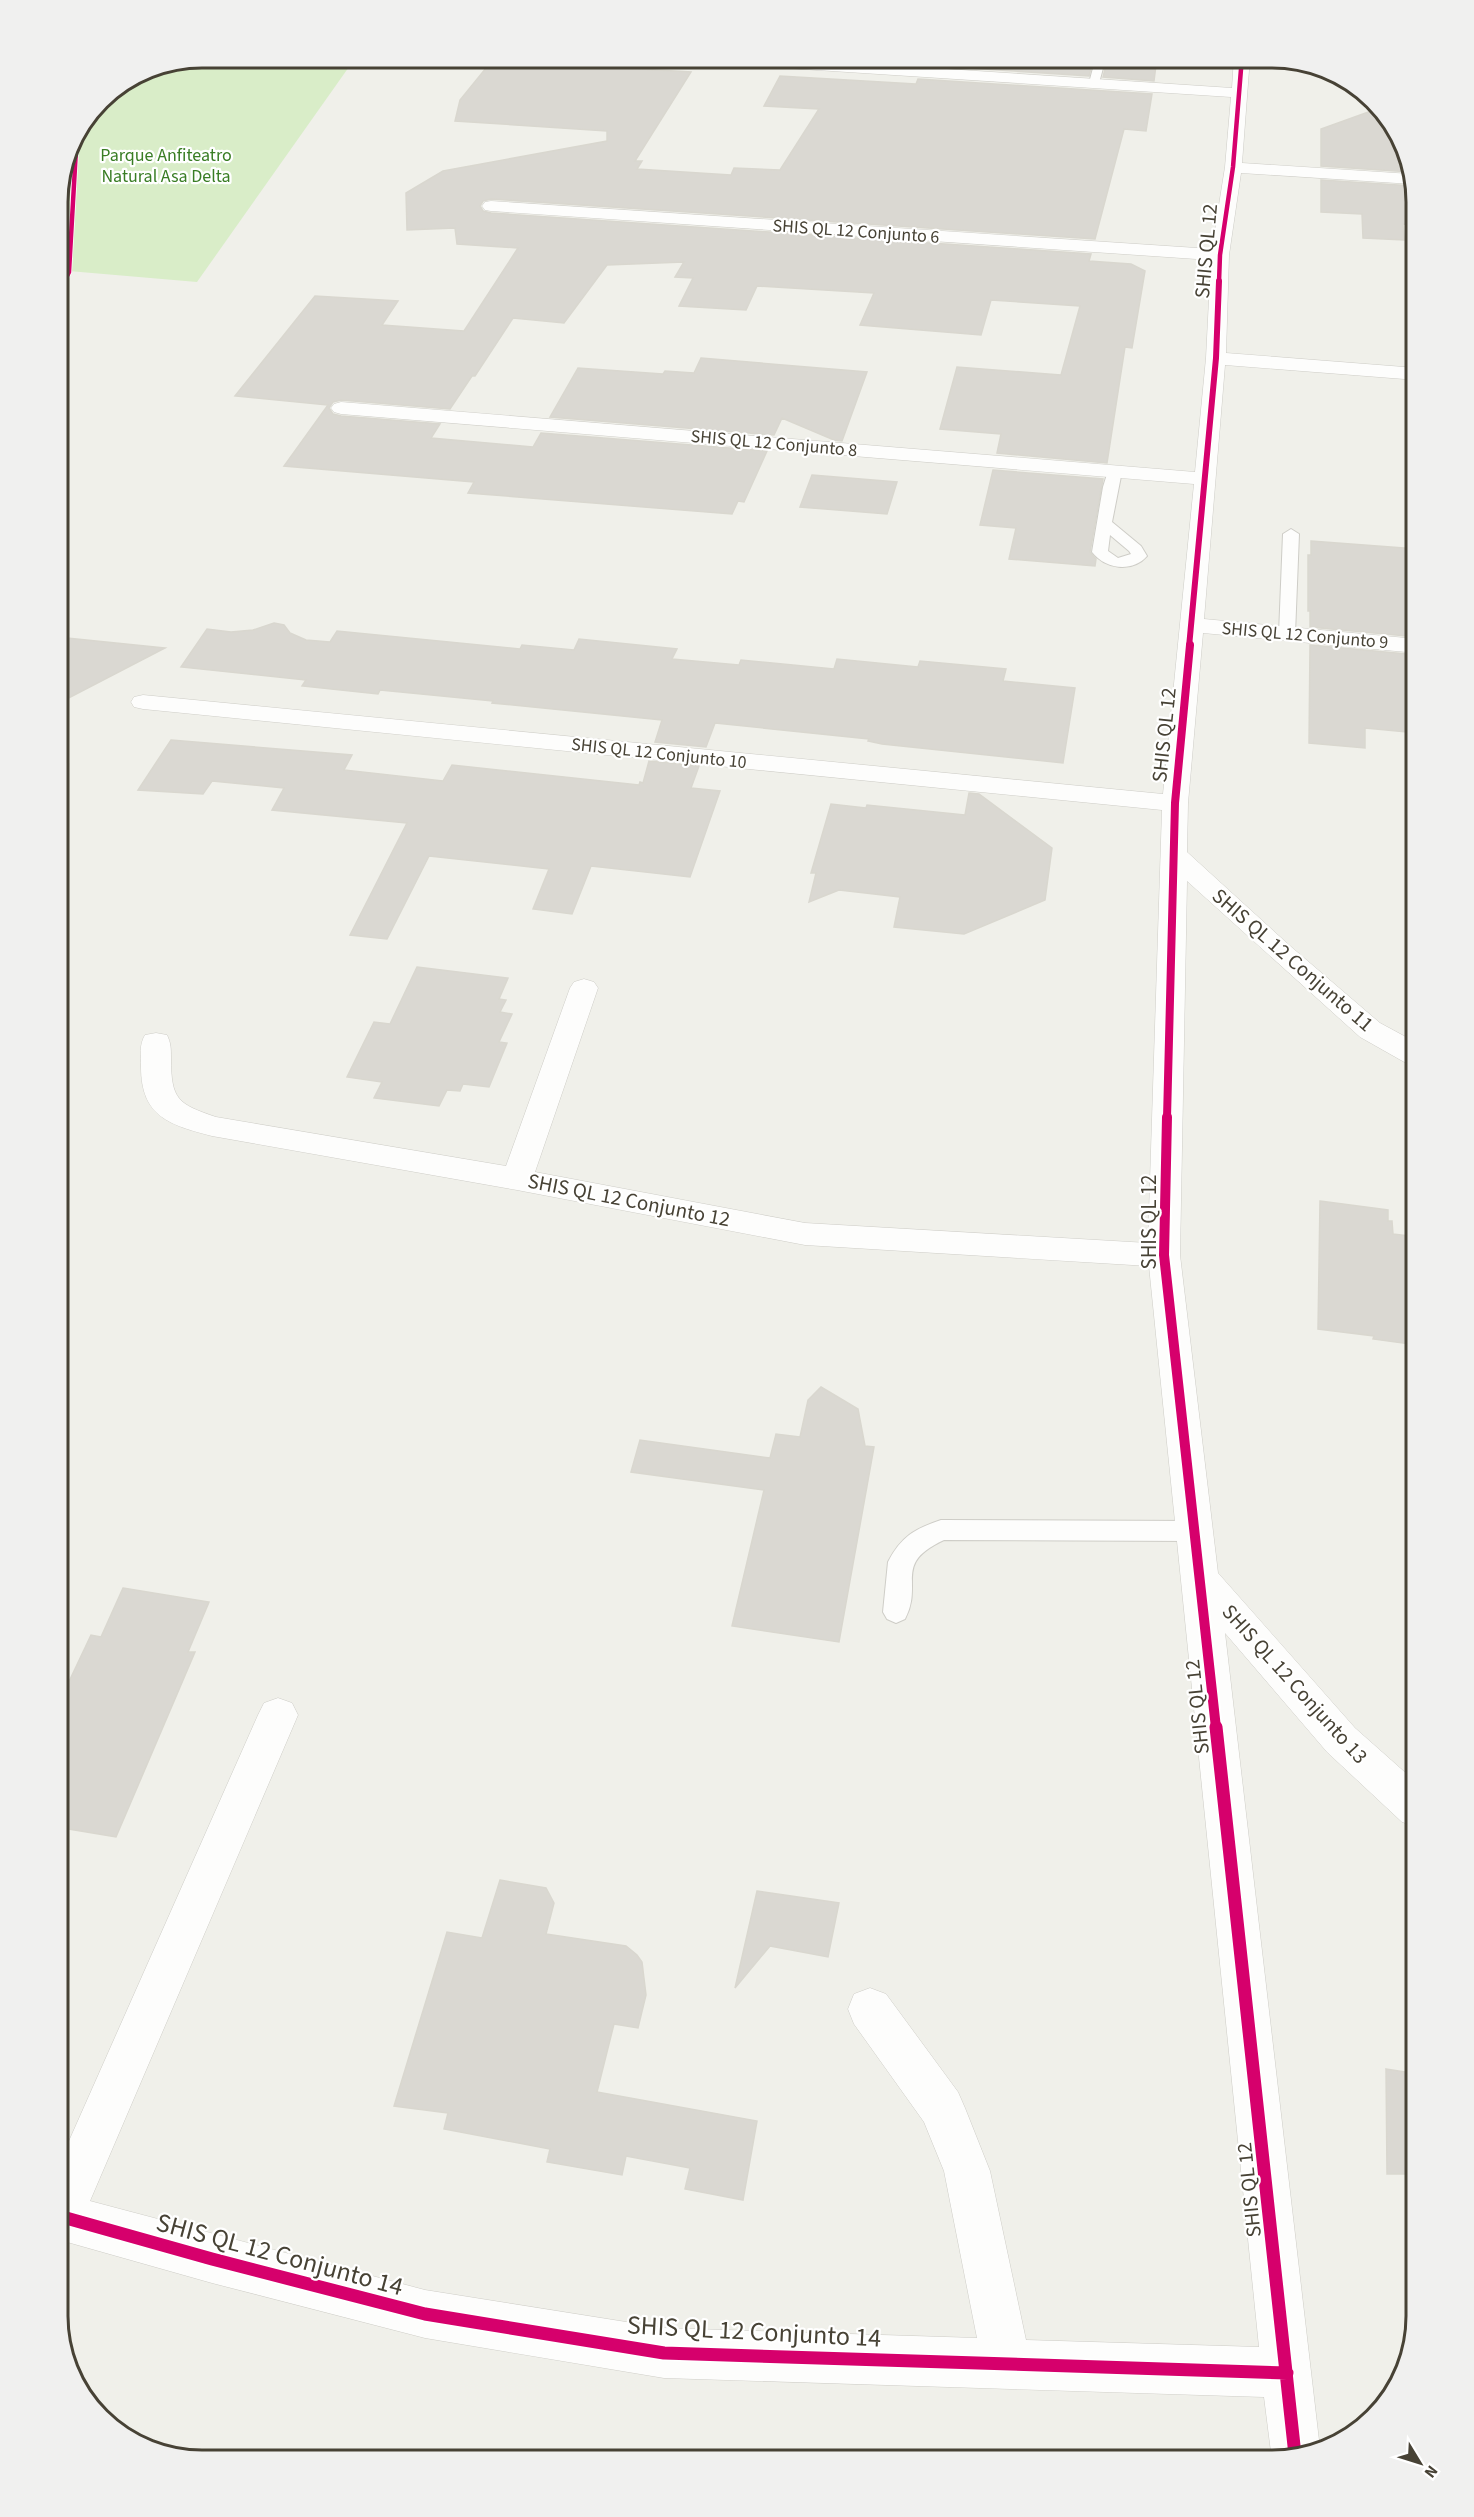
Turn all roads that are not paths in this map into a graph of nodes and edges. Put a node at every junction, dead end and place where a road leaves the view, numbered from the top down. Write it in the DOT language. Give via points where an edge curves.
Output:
graph roads {
  1 [pos="863,68"];
  2 [pos="1098,68"];
  3 [pos="1241,68"];
  4 [pos="1094,83"];
  5 [pos="1238,93"];
  6 [pos="1233,167"];
  7 [pos="1404,178"];
  8 [pos="491,206"];
  9 [pos="1220,255"];
  10 [pos="1216,358"];
  11 [pos="1406,373"];
  12 [pos="341,408"];
  13 [pos="1115,471"];
  14 [pos="1206,479"];
  15 [pos="1106,524"];
  16 [pos="1291,534"];
  17 [pos="1193,625"];
  18 [pos="1287,634"];
  19 [pos="1406,645"];
  20 [pos="143,702"];
  21 [pos="1175,803"];
  22 [pos="1175,855"];
  23 [pos="584,988"];
  24 [pos="156,1042"];
  25 [pos="1406,1050"];
  26 [pos="517,1179"];
  27 [pos="1164,1255"];
  28 [pos="1196,1531"];
  29 [pos="1201,1580"];
  30 [pos="896,1612"];
  31 [pos="278,1715"];
  32 [pos="1406,1799"];
  33 [pos="870,2009"];
  34 [pos="67,2198"];
  35 [pos="67,2221"];
  36 [pos="1006,2362"];
  37 [pos="1287,2373"];
  38 [pos="1294,2448"];
  1 -- 4 [label="street"];
  2 -- 4 [label="lane"];
  3 -- 5 [label="street, SHIS QL 12"];
  4 -- 5 [label="street"];
  5 -- 6 [label="street, SHIS QL 12"];
  6 -- 7 [label="street"];
  6 -- 9 [label="street, SHIS QL 12"];
  8 -- 9 [label="street, SHIS QL 12 Conjunto 6"];
  9 -- 10 [label="street, SHIS QL 12"];
  10 -- 11 [label="street"];
  10 -- 14 [label="street, SHIS QL 12"];
  12 -- 13 [label="street, SHIS QL 12 Conjunto 8"];
  13 -- 14 [label="street, SHIS QL 12 Conjunto 8"];
  13 -- 15 [label="lane"];
  14 -- 17 [label="street, SHIS QL 12"];
  16 -- 18 [label="lane"];
  17 -- 18 [label="street, SHIS QL 12 Conjunto 9"];
  17 -- 21 [label="street, SHIS QL 12"];
  18 -- 19 [label="street, SHIS QL 12 Conjunto 9"];
  20 -- 21 [label="street, SHIS QL 12 Conjunto 10"];
  21 -- 22 [label="street, SHIS QL 12"];
  22 -- 25 [label="street, SHIS QL 12 Conjunto 11" via="1370,1030"];
  22 -- 27 [label="street, SHIS QL 12"];
  23 -- 26 [label="street"];
  24 -- 26 [label="street, SHIS QL 12 Conjunto 12" via="156,1079 164,1104 182,1116 212,1126"];
  26 -- 27 [label="street, SHIS QL 12 Conjunto 12" via="805,1234"];
  27 -- 28 [label="street, SHIS QL 12"];
  28 -- 29 [label="street, SHIS QL 12"];
  28 -- 30 [label="lane" via="941,1530 915,1542 901,1562"];
  29 -- 32 [label="street, SHIS QL 12 Conjunto 13" via="1341,1740"];
  29 -- 37 [label="street, SHIS QL 12"];
  31 -- 34 [label="street"];
  33 -- 36 [label="street" via="942,2108 967,2171"];
  35 -- 36 [label="street, SHIS QL 12 Conjunto 14" via="425,2313 664,2353"];
  36 -- 37 [label="street, SHIS QL 12 Conjunto 14"];
  37 -- 38 [label="street, SHIS QL 12"];
}
